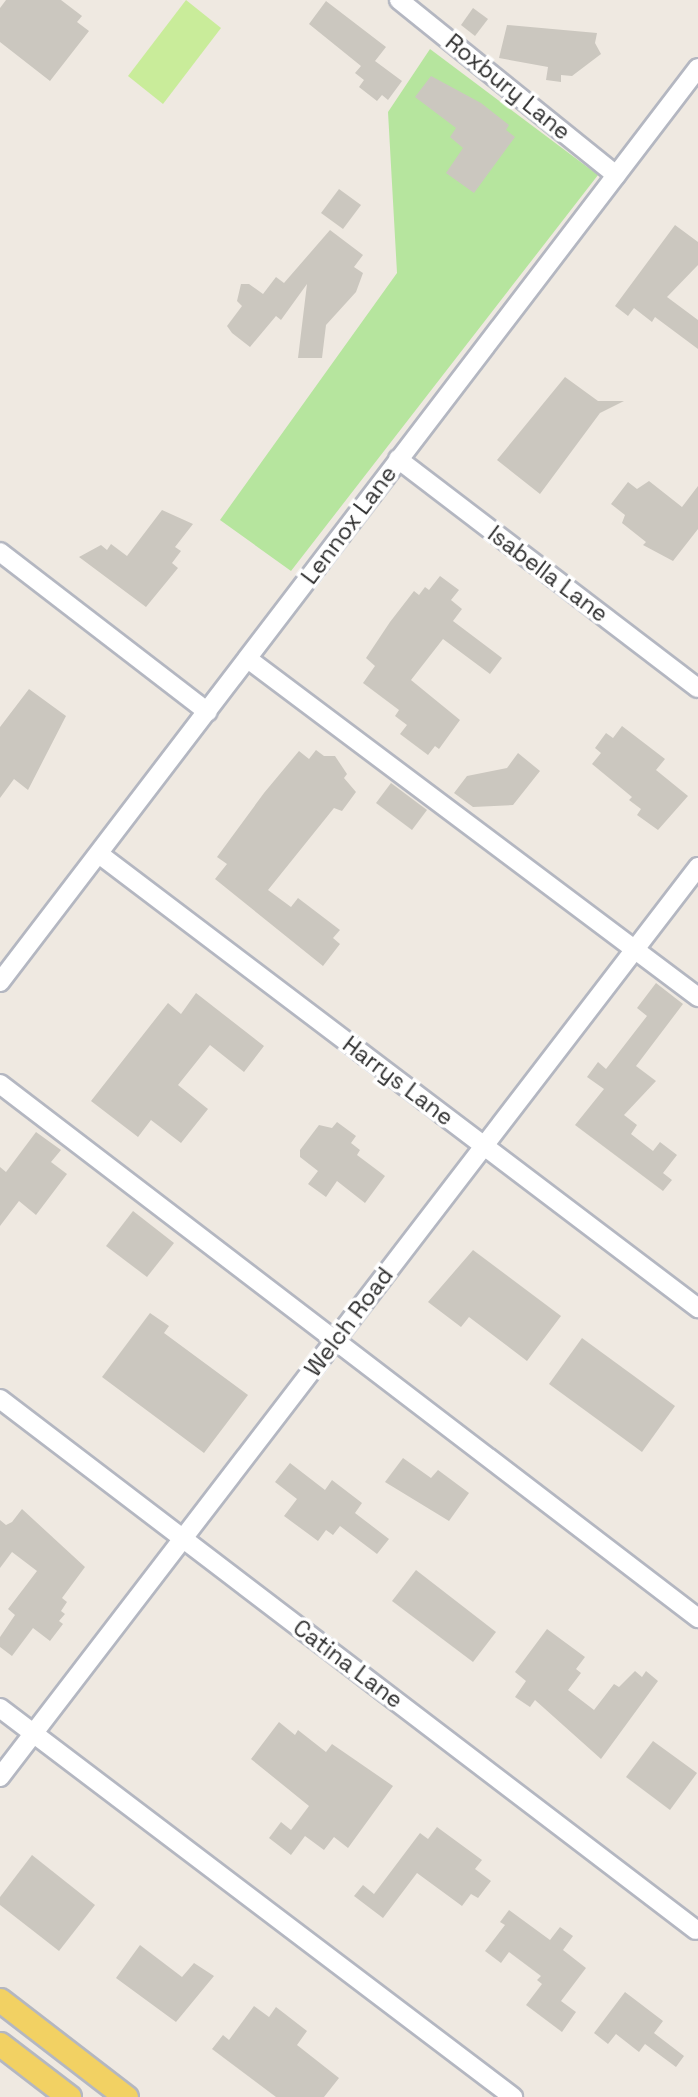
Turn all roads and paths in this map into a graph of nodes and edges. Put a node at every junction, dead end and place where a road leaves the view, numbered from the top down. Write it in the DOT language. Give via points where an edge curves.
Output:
graph roads {
  1 [pos="399,0"];
  2 [pos="698,68"];
  3 [pos="616,175"];
  4 [pos="398,460"];
  5 [pos="0,552"];
  6 [pos="248,659"];
  7 [pos="698,688"];
  8 [pos="208,712"];
  9 [pos="99,854"];
  10 [pos="698,867"];
  11 [pos="636,949"];
  12 [pos="0,982"];
  13 [pos="698,996"];
  14 [pos="0,1084"];
  15 [pos="483,1145"];
  16 [pos="698,1308"];
  17 [pos="334,1342"];
  18 [pos="0,1399"];
  19 [pos="183,1539"];
  20 [pos="698,1618"];
  21 [pos="0,1707"];
  22 [pos="34,1733"];
  23 [pos="0,1777"];
  24 [pos="696,1930"];
  25 [pos="0,2000"];
  26 [pos="0,2045"];
  27 [pos="69,2097"];
  28 [pos="126,2097"];
  29 [pos="513,2097"];
  1 -- 3 [label="street, Roxbury Lane"];
  2 -- 3 [label="street, Lennox Lane"];
  3 -- 4 [label="street, Lennox Lane"];
  4 -- 6 [label="street, Lennox Lane"];
  4 -- 7 [label="street, Isabella Lane"];
  5 -- 8 [label="street"];
  6 -- 8 [label="street, Lennox Lane"];
  6 -- 11 [label="street"];
  8 -- 9 [label="street, Lennox Lane"];
  9 -- 12 [label="street, Lennox Lane"];
  9 -- 15 [label="street, Harrys Lane"];
  10 -- 11 [label="street, Welch Road"];
  11 -- 13 [label="street"];
  11 -- 15 [label="street, Welch Road"];
  14 -- 17 [label="street"];
  15 -- 16 [label="street, Harrys Lane"];
  15 -- 17 [label="street, Welch Road"];
  17 -- 19 [label="street, Welch Road"];
  17 -- 20 [label="street"];
  18 -- 19 [label="street, Catina Lane"];
  19 -- 22 [label="street, Welch Road"];
  19 -- 24 [label="street, Catina Lane"];
  21 -- 22 [label="street"];
  22 -- 23 [label="street, Welch Road"];
  22 -- 29 [label="street"];
  25 -- 28 [label="main road"];
  26 -- 27 [label="main road"];
}
